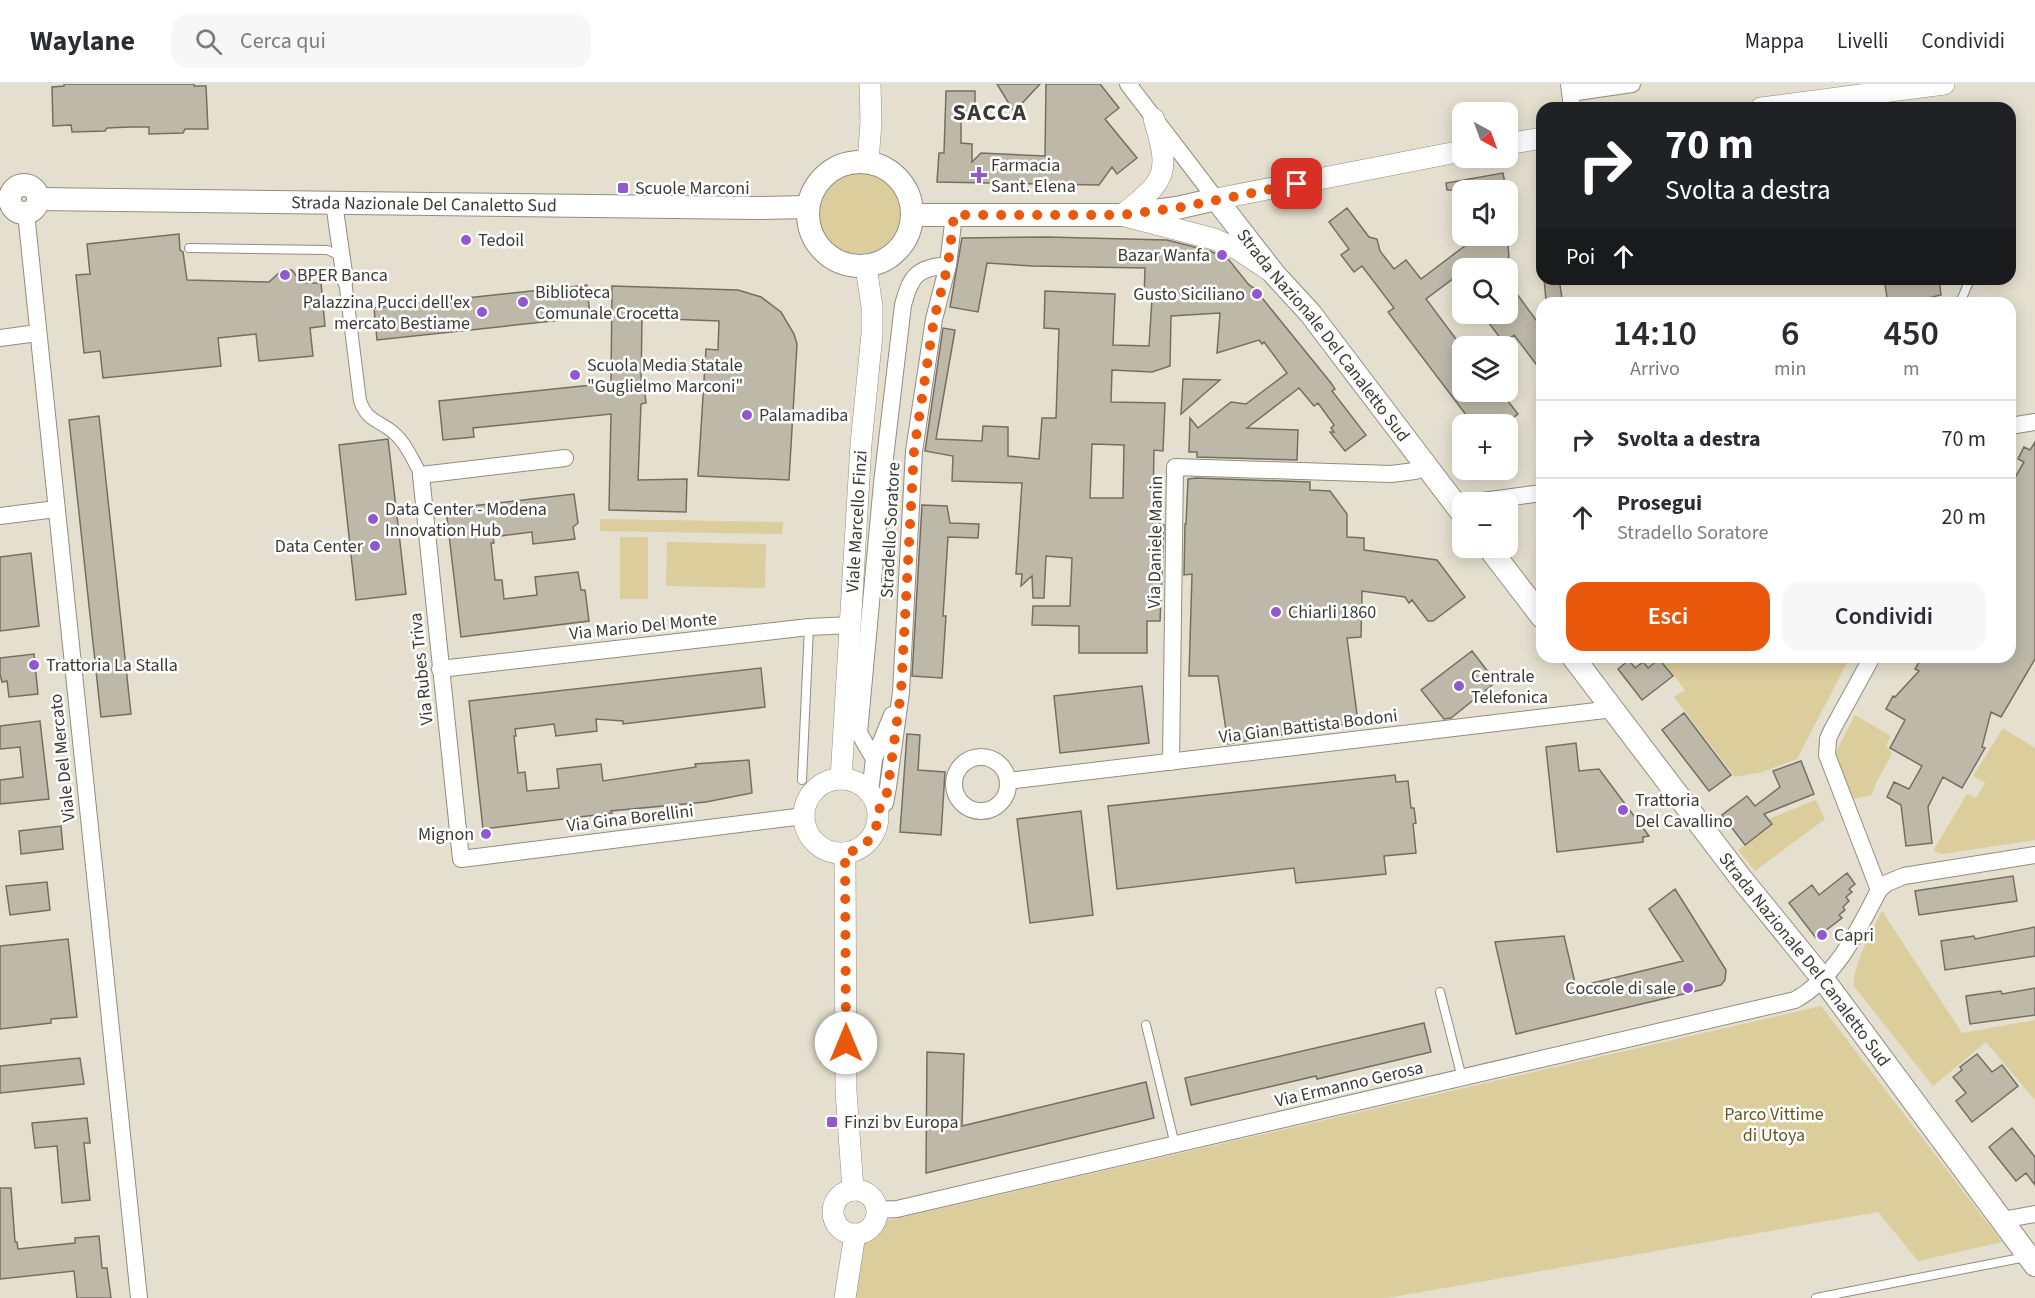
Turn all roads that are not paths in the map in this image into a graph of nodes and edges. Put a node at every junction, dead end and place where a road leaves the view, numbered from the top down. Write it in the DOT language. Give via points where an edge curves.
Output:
graph roads {
  1 [pos="870,84"];
  2 [pos="1128,84"];
  3 [pos="1632,84"];
  4 [pos="1944,84"];
  5 [pos="1861,90"];
  6 [pos="1570,95"];
  7 [pos="1794,102"];
  8 [pos="1154,119"];
  9 [pos="1536,139"];
  10 [pos="1518,142"];
  11 [pos="1452,153"];
  12 [pos="868,162"];
  13 [pos="1216,200"];
  14 [pos="19,202"];
  15 [pos="334,203"];
  16 [pos="808,207"];
  17 [pos="913,215"];
  18 [pos="954,215"];
  19 [pos="1122,215"];
  20 [pos="189,248"];
  21 [pos="342,256"];
  22 [pos="948,265"];
  23 [pos="866,266"];
  24 [pos="1275,275"];
  25 [pos="345,280"];
  26 [pos="37,333"];
  27 [pos="0,338"];
  28 [pos="2035,422"];
  29 [pos="2016,425"];
  30 [pos="565,458"];
  31 [pos="1427,466"];
  32 [pos="421,475"];
  33 [pos="1452,493"];
  34 [pos="1536,494"];
  35 [pos="1518,497"];
  36 [pos="56,509"];
  37 [pos="0,516"];
  38 [pos="1497,558"];
  39 [pos="1536,609"];
  40 [pos="851,625"];
  41 [pos="809,627"];
  42 [pos="1578,663"];
  43 [pos="1869,663"];
  44 [pos="440,669"];
  45 [pos="901,692"];
  46 [pos="1613,709"];
  47 [pos="874,759"];
  48 [pos="1171,762"];
  49 [pos="841,778"];
  50 [pos="802,780"];
  51 [pos="1008,782"];
  52 [pos="874,801"];
  53 [pos="804,816"];
  54 [pos="845,853"];
  55 [pos="2035,855"];
  56 [pos="461,859"];
  57 [pos="1879,890"];
  58 [pos="1823,979"];
  59 [pos="1440,993"];
  60 [pos="1146,1025"];
  61 [pos="1462,1078"];
  62 [pos="1175,1144"];
  63 [pos="853,1190"];
  64 [pos="878,1210"];
  65 [pos="2035,1214"];
  66 [pos="2002,1220"];
  67 [pos="855,1234"];
  68 [pos="2032,1260"];
  69 [pos="139,1298"];
  70 [pos="845,1298"];
  71 [pos="1816,1298"];
  1 -- 12 [label="street"];
  2 -- 8 [label="street"];
  3 -- 6 [label="street"];
  4 -- 5 [label="street"];
  5 -- 7 [label="street"];
  8 -- 13 [label="street"];
  8 -- 19 [label="street" via="1163,148 1164,170 1151,191"];
  9 -- 10 [label="street"];
  11 -- 13 [label="street"];
  12 -- 16 [label="main road" via="846,164 825,175"];
  12 -- 17 [label="main road" via="896,176 909,194"];
  13 -- 19 [label="main road"];
  13 -- 24 [label="main road, Strada Nazionale Del Canaletto Sud"];
  14 -- 15 [label="main road, Strada Nazionale Del Canaletto Sud"];
  14 -- 26 [label="street, Viale Del Mercato"];
  15 -- 16 [label="main road, Strada Nazionale Del Canaletto Sud"];
  15 -- 21 [label="street"];
  16 -- 23 [label="main road" via="811,232 825,254 849,266"];
  17 -- 18 [label="main road"];
  17 -- 23 [label="main road" via="903,245 887,259"];
  18 -- 19 [label="main road"];
  18 -- 22 [label="street, Stradello Soratore"];
  19 -- 24 [label="street" via="1214,239 1239,250"];
  20 -- 21 [label="lane" via="327,250"];
  21 -- 25 [label="street"];
  22 -- 45 [label="street, Stradello Soratore" via="934,319 914,451"];
  22 -- 47 [label="street, Stradello Soratore" via="922,269 907,290 903,305 859,733"];
  23 -- 40 [label="street, Viale Marcello Finzi" via="872,334 861,444"];
  24 -- 31 [label="main road, Strada Nazionale Del Canaletto Sud" via="1310,313"];
  25 -- 32 [label="street" via="363,410 401,441"];
  26 -- 27 [label="street"];
  26 -- 36 [label="street, Viale Del Mercato"];
  28 -- 29 [label="street"];
  30 -- 32 [label="street"];
  31 -- 33 [label="main road, Strada Nazionale Del Canaletto Sud"];
  31 -- 48 [label="street, Via Daniele Manin" via="1391,474 1176,467"];
  32 -- 44 [label="street, Via Rubes Triva"];
  34 -- 35 [label="street"];
  36 -- 37 [label="street"];
  36 -- 69 [label="street, Viale Del Mercato"];
  38 -- 39 [label="main road"];
  40 -- 41 [label="street, Via Mario Del Monte"];
  40 -- 49 [label="street, Viale Marcello Finzi"];
  41 -- 44 [label="street, Via Mario Del Monte"];
  41 -- 50 [label="lane"];
  42 -- 46 [label="main road, Strada Nazionale Del Canaletto Sud"];
  43 -- 57 [label="street" via="1832,730 1827,755"];
  44 -- 56 [label="street, Via Rubes Triva"];
  45 -- 47 [label="street, Stradello Soratore"];
  45 -- 52 [label="street, Stradello Soratore" via="885,803"];
  46 -- 48 [label="street, Via Gian Battista Bodoni"];
  46 -- 58 [label="main road, Strada Nazionale Del Canaletto Sud"];
  47 -- 52 [label="street, Stradello Soratore"];
  48 -- 51 [label="street, Via Gian Battista Bodoni"];
  49 -- 52 [label="street" via="852,780"];
  49 -- 53 [label="street" via="821,784 812,792"];
  52 -- 54 [label="street" via="876,828 872,837 858,849"];
  53 -- 54 [label="street" via="813,842 830,852"];
  53 -- 56 [label="street, Via Gina Borellini"];
  54 -- 63 [label="street" via="846,1091"];
  55 -- 57 [label="street" via="1904,876"];
  57 -- 58 [label="street, Via Ermanno Gerosa" via="1846,952"];
  58 -- 61 [label="street, Via Ermanno Gerosa" via="1795,1000"];
  58 -- 66 [label="main road, Strada Nazionale Del Canaletto Sud"];
  59 -- 61 [label="lane"];
  60 -- 62 [label="lane"];
  61 -- 62 [label="street, Via Ermanno Gerosa"];
  62 -- 64 [label="street, Via Ermanno Gerosa" via="897,1209"];
  63 -- 64 [label="street" via="867,1192"];
  63 -- 67 [label="street" via="835,1201 833,1216 840,1229"];
  64 -- 67 [label="street" via="869,1230"];
  65 -- 66 [label="street"];
  66 -- 68 [label="main road, Strada Nazionale Del Canaletto Sud"];
  67 -- 70 [label="street"];
  68 -- 71 [label="lane"];
}
